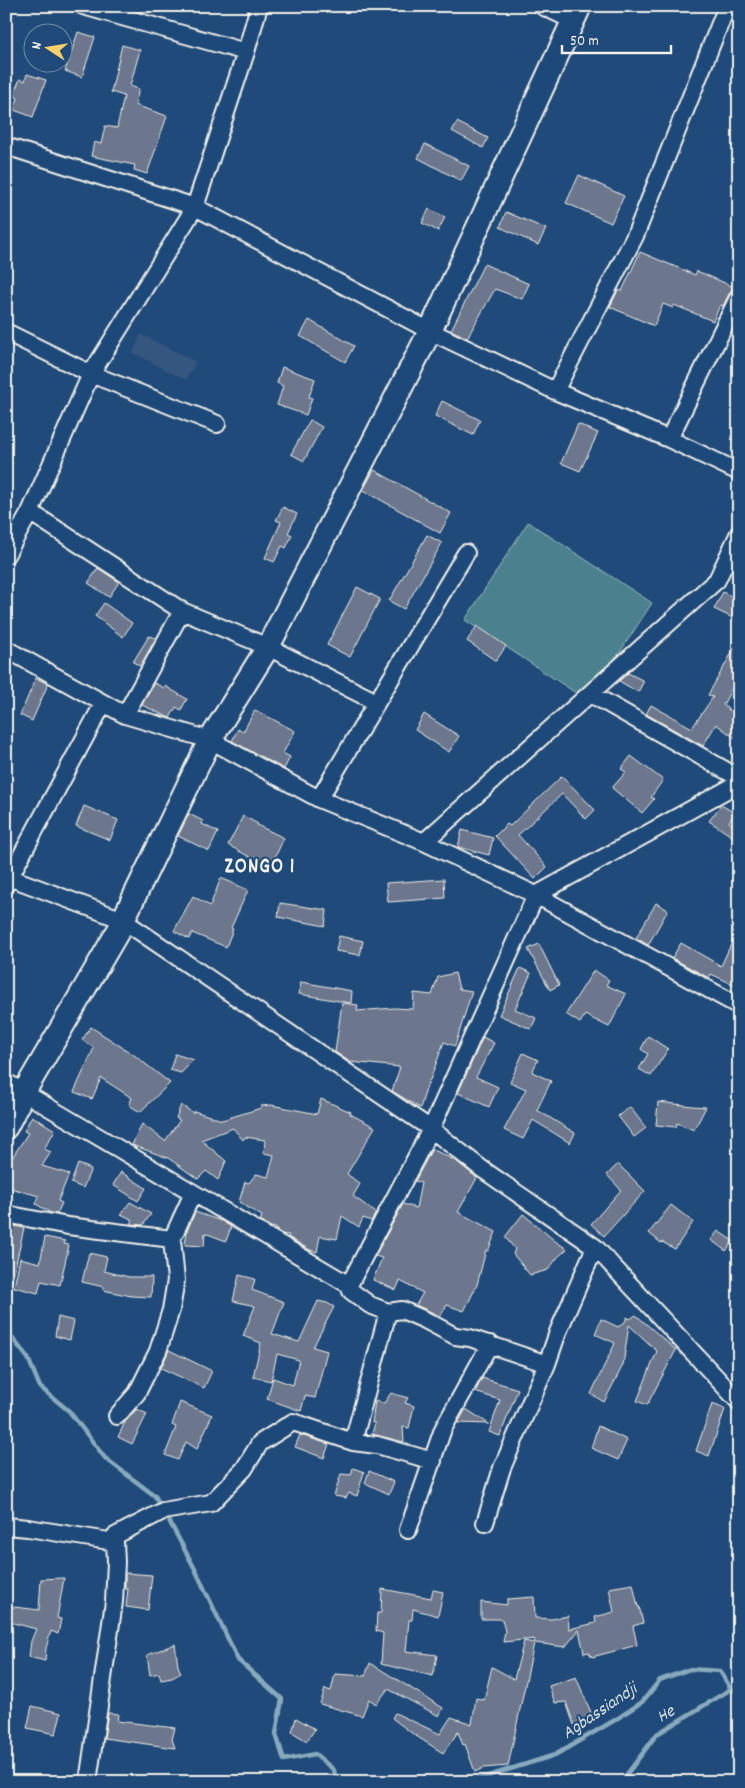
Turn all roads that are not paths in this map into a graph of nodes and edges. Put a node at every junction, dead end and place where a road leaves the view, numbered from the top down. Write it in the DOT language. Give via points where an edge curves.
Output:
graph roads {
  1 [pos="83,6"];
  2 [pos="259,6"];
  3 [pos="542,6"];
  4 [pos="727,6"];
  5 [pos="577,14"];
  6 [pos="246,52"];
  7 [pos="6,146"];
  8 [pos="194,207"];
  9 [pos="739,296"];
  10 [pos="430,331"];
  11 [pos="6,332"];
  12 [pos="91,374"];
  13 [pos="555,391"];
  14 [pos="217,424"];
  15 [pos="669,439"];
  16 [pos="739,472"];
  17 [pos="30,512"];
  18 [pos="739,533"];
  19 [pos="466,553"];
  20 [pos="6,555"];
  21 [pos="182,611"];
  22 [pos="268,647"];
  23 [pos="6,649"];
  24 [pos="591,694"];
  25 [pos="376,702"];
  26 [pos="103,704"];
  27 [pos="125,715"];
  28 [pos="210,740"];
  29 [pos="739,778"];
  30 [pos="739,783"];
  31 [pos="319,799"];
  32 [pos="424,842"];
  33 [pos="7,879"];
  34 [pos="536,895"];
  35 [pos="123,920"];
  36 [pos="739,1006"];
  37 [pos="15,1087"];
  38 [pos="6,1127"];
  39 [pos="431,1129"];
  40 [pos="192,1193"];
  41 [pos="6,1214"];
  42 [pos="172,1239"];
  43 [pos="595,1247"];
  44 [pos="349,1285"];
  45 [pos="388,1312"];
  46 [pos="490,1344"];
  47 [pos="547,1364"];
  48 [pos="739,1402"];
  49 [pos="117,1416"];
  50 [pos="353,1442"];
  51 [pos="433,1461"];
  52 [pos="485,1523"];
  53 [pos="6,1526"];
  54 [pos="408,1530"];
  55 [pos="115,1542"];
  56 [pos="88,1782"];
  1 -- 6 [label="street"];
  2 -- 6 [label="street"];
  3 -- 5 [label="street"];
  4 -- 13 [label="street" via="635,236"];
  5 -- 10 [label="street"];
  6 -- 8 [label="street"];
  7 -- 8 [label="street"];
  8 -- 10 [label="street"];
  8 -- 12 [label="street"];
  9 -- 15 [label="street"];
  10 -- 13 [label="street"];
  10 -- 22 [label="street"];
  11 -- 12 [label="street"];
  12 -- 14 [label="street"];
  12 -- 17 [label="street"];
  13 -- 15 [label="street"];
  15 -- 16 [label="street"];
  17 -- 20 [label="street"];
  17 -- 21 [label="street"];
  18 -- 24 [label="street" via="717,580"];
  19 -- 25 [label="street"];
  21 -- 22 [label="street"];
  21 -- 27 [label="street"];
  22 -- 25 [label="street"];
  22 -- 28 [label="street"];
  23 -- 26 [label="street"];
  24 -- 29 [label="street"];
  24 -- 32 [label="street"];
  25 -- 31 [label="street"];
  26 -- 27 [label="street"];
  26 -- 33 [label="street"];
  27 -- 28 [label="street"];
  28 -- 31 [label="street"];
  28 -- 35 [label="street"];
  30 -- 34 [label="street"];
  31 -- 32 [label="street"];
  32 -- 34 [label="street"];
  33 -- 35 [label="street"];
  34 -- 36 [label="street"];
  34 -- 39 [label="street"];
  35 -- 37 [label="street"];
  35 -- 39 [label="street"];
  37 -- 38 [label="street"];
  37 -- 40 [label="street"];
  39 -- 43 [label="street" via="482,1169"];
  39 -- 44 [label="street"];
  40 -- 42 [label="street"];
  40 -- 44 [label="street"];
  41 -- 42 [label="street" via="68,1226"];
  42 -- 49 [label="street" via="176,1280 171,1310 158,1351 137,1393"];
  43 -- 47 [label="street"];
  43 -- 48 [label="street"];
  44 -- 45 [label="street" via="351,1291 370,1306"];
  45 -- 46 [label="street" via="402,1310 455,1336"];
  45 -- 50 [label="street"];
  46 -- 47 [label="street"];
  46 -- 51 [label="street" via="443,1429"];
  47 -- 52 [label="street" via="502,1468"];
  50 -- 51 [label="street"];
  50 -- 55 [label="street" via="293,1422 260,1443 244,1469 210,1503 163,1511 115,1536"];
  51 -- 54 [label="street"];
  53 -- 55 [label="street"];
  55 -- 56 [label="street" via="114,1602"];
}
